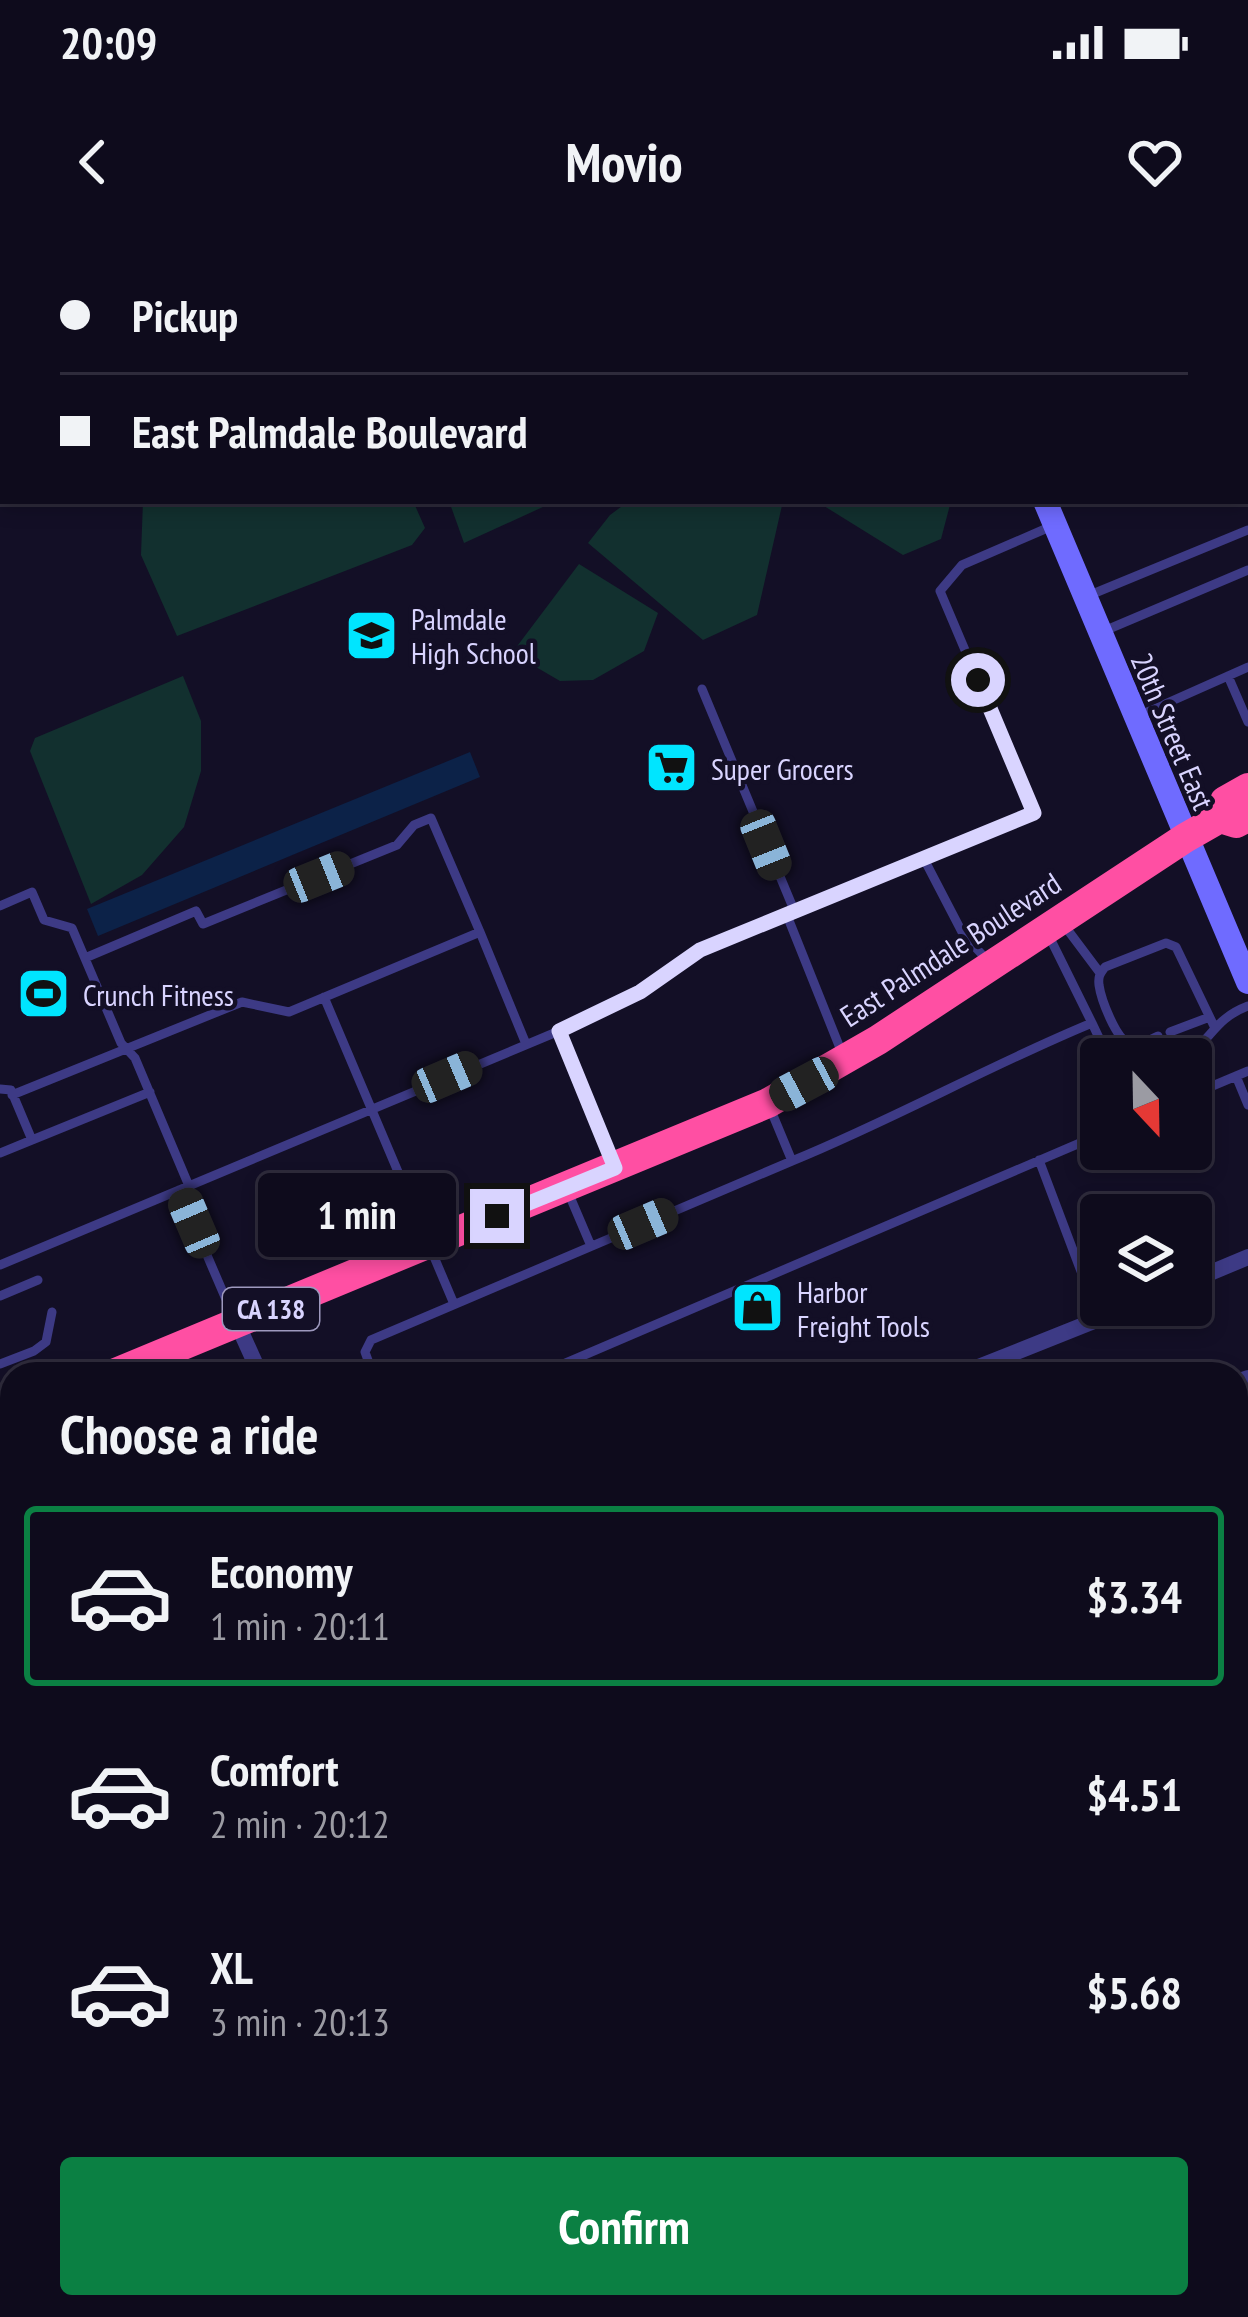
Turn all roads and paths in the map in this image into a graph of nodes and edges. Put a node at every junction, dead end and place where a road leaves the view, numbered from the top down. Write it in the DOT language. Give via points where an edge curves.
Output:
graph roads {
  1 [pos="1050,513"];
  2 [pos="1248,530"];
  3 [pos="1248,569"];
  4 [pos="1085,597"];
  5 [pos="1100,633"];
  6 [pos="1248,668"];
  7 [pos="1228,676"];
  8 [pos="702,688"];
  9 [pos="1135,717"];
  10 [pos="1248,722"];
  11 [pos="1248,788"];
  12 [pos="1234,817"];
  13 [pos="1185,838"];
  14 [pos="924,859"];
  15 [pos="0,905"];
  16 [pos="790,912"];
  17 [pos="1052,923"];
  18 [pos="481,932"];
  19 [pos="1240,944"];
  20 [pos="85,958"];
  21 [pos="993,966"];
  22 [pos="1100,974"];
  23 [pos="1248,982"];
  24 [pos="324,997"];
  25 [pos="1248,1006"];
  26 [pos="1210,1022"];
  27 [pos="1093,1023"];
  28 [pos="559,1031"];
  29 [pos="1100,1038"];
  30 [pos="1204,1038"];
  31 [pos="526,1044"];
  32 [pos="127,1050"];
  33 [pos="844,1060"];
  34 [pos="1248,1071"];
  35 [pos="1236,1076"];
  36 [pos="1212,1086"];
  37 [pos="0,1089"];
  38 [pos="150,1092"];
  39 [pos="13,1095"];
  40 [pos="768,1103"];
  41 [pos="1248,1105"];
  42 [pos="371,1109"];
  43 [pos="32,1140"];
  44 [pos="1080,1143"];
  45 [pos="0,1153"];
  46 [pos="1039,1160"];
  47 [pos="792,1161"];
  48 [pos="615,1168"];
  49 [pos="566,1187"];
  50 [pos="184,1188"];
  51 [pos="429,1244"];
  52 [pos="591,1246"];
  53 [pos="1248,1257"];
  54 [pos="0,1265"];
  55 [pos="1080,1269"];
  56 [pos="1212,1272"];
  57 [pos="38,1280"];
  58 [pos="0,1296"];
  59 [pos="454,1304"];
  60 [pos="52,1312"];
  61 [pos="237,1323"];
  62 [pos="1081,1326"];
  63 [pos="6,1362"];
  64 [pos="148,1362"];
  65 [pos="255,1362"];
  66 [pos="369,1362"];
  67 [pos="568,1362"];
  68 [pos="991,1362"];
  1 -- 4 [label="street, 20th Street East"];
  1 -- 14 [label="lane" via="962,566 940,591 1034,813"];
  2 -- 4 [label="lane"];
  3 -- 5 [label="lane"];
  4 -- 5 [label="street, 20th Street East"];
  5 -- 9 [label="street, 20th Street East"];
  6 -- 7 [label="lane"];
  7 -- 9 [label="lane"];
  7 -- 10 [label="lane"];
  8 -- 16 [label="lane"];
  9 -- 13 [label="street, 20th Street East"];
  11 -- 12 [label="highway, East Palmdale Boulevard / CA 138" via="1225,801"];
  12 -- 13 [label="highway, East Palmdale Boulevard / CA 138"];
  13 -- 17 [label="highway, East Palmdale Boulevard / CA 138"];
  13 -- 19 [label="street, 20th Street East"];
  14 -- 16 [label="lane"];
  14 -- 21 [label="lane" via="963,934"];
  15 -- 20 [label="lane" via="32,892 44,920 72,928"];
  16 -- 28 [label="lane" via="700,950 640,992"];
  16 -- 33 [label="lane"];
  17 -- 21 [label="highway, East Palmdale Boulevard / CA 138"];
  17 -- 22 [label="lane"];
  17 -- 27 [label="lane"];
  18 -- 20 [label="lane" via="431,818 397,845 203,924 196,910"];
  18 -- 24 [label="lane"];
  18 -- 31 [label="lane"];
  19 -- 23 [label="street, 20th Street East"];
  20 -- 32 [label="lane"];
  21 -- 33 [label="highway, East Palmdale Boulevard / CA 138"];
  22 -- 26 [label="lane" via="1120,1037 1130,1044"];
  22 -- 26 [label="lane" via="1148,947 1172,944"];
  24 -- 32 [label="lane" via="289,1012 242,1002"];
  24 -- 42 [label="lane"];
  25 -- 26 [label="lane"];
  26 -- 30 [label="lane"];
  27 -- 29 [label="lane"];
  27 -- 47 [label="lane"];
  28 -- 31 [label="lane"];
  28 -- 48 [label="lane"];
  31 -- 42 [label="lane"];
  32 -- 38 [label="lane"];
  32 -- 39 [label="lane"];
  33 -- 40 [label="highway, East Palmdale Boulevard / CA 138"];
  34 -- 35 [label="lane"];
  35 -- 36 [label="lane"];
  35 -- 41 [label="lane"];
  37 -- 39 [label="lane"];
  38 -- 43 [label="lane"];
  38 -- 50 [label="lane"];
  39 -- 43 [label="lane"];
  40 -- 47 [label="lane"];
  40 -- 48 [label="highway, East Palmdale Boulevard / CA 138"];
  42 -- 50 [label="lane"];
  42 -- 51 [label="lane"];
  43 -- 45 [label="lane"];
  44 -- 46 [label="lane"];
  46 -- 55 [label="lane"];
  46 -- 67 [label="lane"];
  47 -- 52 [label="lane"];
  48 -- 49 [label="highway, East Palmdale Boulevard / CA 138"];
  49 -- 51 [label="highway, East Palmdale Boulevard / CA 138"];
  49 -- 52 [label="lane"];
  50 -- 54 [label="lane"];
  50 -- 61 [label="lane"];
  51 -- 59 [label="lane"];
  51 -- 61 [label="highway, East Palmdale Boulevard / CA 138"];
  52 -- 59 [label="lane"];
  53 -- 56 [label="street"];
  57 -- 58 [label="lane"];
  59 -- 66 [label="lane" via="370,1340"];
  60 -- 63 [label="lane" via="46,1342"];
  61 -- 64 [label="highway, East Palmdale Boulevard / CA 138"];
  61 -- 65 [label="street"];
  62 -- 68 [label="street"];
}
